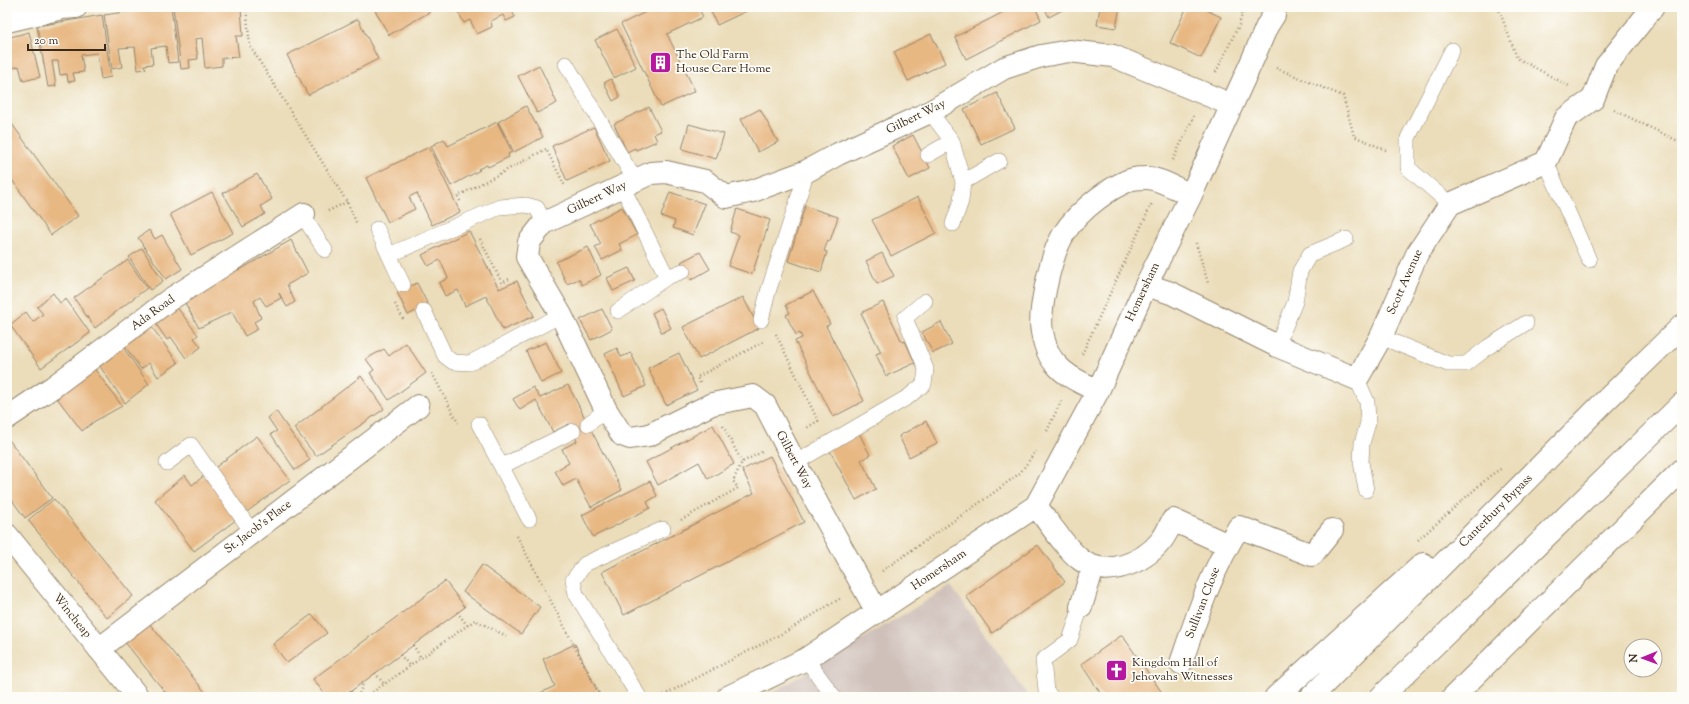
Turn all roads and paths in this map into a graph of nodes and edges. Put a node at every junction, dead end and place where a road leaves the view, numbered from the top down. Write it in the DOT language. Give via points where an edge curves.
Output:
graph roads {
  1 [pos="76,7"];
  2 [pos="246,7"];
  3 [pos="1244,7"];
  4 [pos="1275,7"];
  5 [pos="1498,7"];
  6 [pos="1653,7"];
  7 [pos="7,21"];
  8 [pos="250,46"];
  9 [pos="1452,50"];
  10 [pos="1252,61"];
  11 [pos="566,64"];
  12 [pos="1205,95"];
  13 [pos="1593,99"];
  14 [pos="1232,105"];
  15 [pos="930,112"];
  16 [pos="952,141"];
  17 [pos="1682,143"];
  18 [pos="928,155"];
  19 [pos="999,161"];
  20 [pos="1546,162"];
  21 [pos="1408,168"];
  22 [pos="806,171"];
  23 [pos="963,182"];
  24 [pos="1162,182"];
  25 [pos="628,183"];
  26 [pos="1190,195"];
  27 [pos="1450,204"];
  28 [pos="304,214"];
  29 [pos="544,223"];
  30 [pos="953,224"];
  31 [pos="377,229"];
  32 [pos="1346,239"];
  33 [pos="1196,243"];
  34 [pos="325,250"];
  35 [pos="389,255"];
  36 [pos="1590,260"];
  37 [pos="683,271"];
  38 [pos="667,277"];
  39 [pos="403,285"];
  40 [pos="1146,286"];
  41 [pos="925,301"];
  42 [pos="424,311"];
  43 [pos="618,311"];
  44 [pos="1208,312"];
  45 [pos="561,315"];
  46 [pos="761,320"];
  47 [pos="1526,323"];
  48 [pos="1682,326"];
  49 [pos="1381,337"];
  50 [pos="1277,346"];
  51 [pos="1071,378"];
  52 [pos="1357,379"];
  53 [pos="1098,391"];
  54 [pos="1604,402"];
  55 [pos="712,404"];
  56 [pos="1682,404"];
  57 [pos="418,406"];
  58 [pos="606,410"];
  59 [pos="7,418"];
  60 [pos="479,424"];
  61 [pos="588,424"];
  62 [pos="573,431"];
  63 [pos="1046,432"];
  64 [pos="784,441"];
  65 [pos="1040,446"];
  66 [pos="742,462"];
  67 [pos="167,463"];
  68 [pos="795,463"];
  69 [pos="502,466"];
  70 [pos="1682,470"];
  71 [pos="1366,490"];
  72 [pos="1036,506"];
  73 [pos="528,519"];
  74 [pos="663,529"];
  75 [pos="1332,530"];
  76 [pos="252,532"];
  77 [pos="7,535"];
  78 [pos="1228,545"];
  79 [pos="1093,567"];
  80 [pos="863,585"];
  81 [pos="1081,607"];
  82 [pos="457,612"];
  83 [pos="877,612"];
  84 [pos="467,625"];
  85 [pos="506,636"];
  86 [pos="413,645"];
  87 [pos="99,649"];
  88 [pos="400,654"];
  89 [pos="422,658"];
  90 [pos="806,659"];
  91 [pos="1181,663"];
  92 [pos="410,666"];
  93 [pos="375,673"];
  94 [pos="364,681"];
  95 [pos="384,684"];
  96 [pos="350,691"];
  97 [pos="138,697"];
  98 [pos="354,697"];
  99 [pos="358,697"];
  100 [pos="366,697"];
  101 [pos="639,697"];
  102 [pos="660,697"];
  103 [pos="728,697"];
  104 [pos="834,697"];
  105 [pos="1051,697"];
  106 [pos="1276,697"];
  107 [pos="1311,697"];
  108 [pos="1381,697"];
  109 [pos="1453,697"];
  1 -- 7 [label="main road"];
  2 -- 8 [label="path"];
  3 -- 12 [label="path" via="1239,25"];
  4 -- 10 [label="main road, Homersham" via="1274,15"];
  5 -- 13 [label="path" via="1517,58"];
  6 -- 13 [label="main road" via="1606,66"];
  9 -- 21 [label="lane" via="1408,138"];
  10 -- 14 [label="main road, Homersham"];
  10 -- 21 [label="path" via="1274,67 1343,96 1354,136 1388,151"];
  11 -- 25 [label="lane"];
  12 -- 14 [label="main road, Gilbert Way"];
  12 -- 15 [label="main road, Gilbert Way" via="1113,56 1070,51 1041,56 1004,68"];
  12 -- 24 [label="path"];
  13 -- 17 [label="path"];
  13 -- 20 [label="main road" via="1566,118"];
  14 -- 26 [label="main road, Homersham"];
  15 -- 16 [label="lane"];
  15 -- 22 [label="main road, Gilbert Way"];
  16 -- 18 [label="lane"];
  16 -- 23 [label="lane"];
  19 -- 23 [label="lane"];
  20 -- 27 [label="main road"];
  20 -- 36 [label="lane"];
  21 -- 27 [label="lane"];
  22 -- 25 [label="main road, Gilbert Way" via="753,192 726,197 705,181 666,172 651,173"];
  22 -- 46 [label="lane"];
  23 -- 30 [label="lane" via="961,201"];
  24 -- 26 [label="main road"];
  24 -- 51 [label="path"];
  24 -- 51 [label="main road" via="1147,177 1126,181 1091,205 1075,220 1059,243 1048,277 1042,313 1042,332 1054,363"];
  25 -- 29 [label="main road, Gilbert Way"];
  25 -- 38 [label="lane"];
  26 -- 40 [label="main road, Homersham"];
  27 -- 49 [label="main road, Scott Avenue" via="1416,254"];
  28 -- 34 [label="lane"];
  28 -- 59 [label="main road, Ada Road" via="169,300 53,387"];
  29 -- 35 [label="lane" via="537,208 526,205 500,207"];
  29 -- 45 [label="main road, Gilbert Way" via="529,242 527,256"];
  31 -- 35 [label="lane"];
  32 -- 50 [label="lane" via="1310,254 1300,271 1295,302"];
  33 -- 44 [label="path" via="1212,296"];
  35 -- 39 [label="lane"];
  37 -- 38 [label="lane"];
  38 -- 43 [label="lane"];
  40 -- 44 [label="main road" via="1171,293"];
  40 -- 53 [label="main road, Homersham"];
  41 -- 68 [label="lane" via="905,318 926,369 924,384 908,397"];
  42 -- 45 [label="lane" via="445,356 452,362 470,364"];
  44 -- 50 [label="main road"];
  45 -- 58 [label="main road, Gilbert Way"];
  47 -- 49 [label="lane" via="1466,364 1448,364"];
  48 -- 54 [label="main road, Canterbury Bypass"];
  49 -- 52 [label="main road, Scott Avenue"];
  50 -- 52 [label="main road"];
  51 -- 53 [label="main road"];
  51 -- 63 [label="path"];
  52 -- 71 [label="lane" via="1367,402 1368,423 1362,442 1361,462"];
  53 -- 72 [label="main road, Homersham"];
  54 -- 106 [label="main road"];
  54 -- 107 [label="main road, Canterbury Bypass"];
  55 -- 58 [label="main road, Gilbert Way" via="650,435 630,438 622,435"];
  55 -- 64 [label="main road, Gilbert Way" via="753,396 765,405"];
  55 -- 66 [label="path"];
  56 -- 108 [label="main road"];
  57 -- 76 [label="main road, St. Jacob's Place"];
  58 -- 61 [label="lane"];
  60 -- 69 [label="lane"];
  62 -- 69 [label="lane"];
  64 -- 66 [label="path"];
  64 -- 68 [label="main road, Gilbert Way"];
  65 -- 80 [label="path" via="1020,473"];
  66 -- 74 [label="path" via="734,481 738,488"];
  67 -- 76 [label="lane" via="191,445"];
  68 -- 80 [label="main road, Gilbert Way"];
  69 -- 73 [label="lane"];
  70 -- 109 [label="main road"];
  72 -- 79 [label="main road" via="1081,560"];
  72 -- 83 [label="main road, Homersham"];
  74 -- 101 [label="lane" via="585,564 573,580 576,594"];
  75 -- 78 [label="main road, Sullivan Close" via="1312,555 1239,527"];
  76 -- 87 [label="main road, St. Jacob's Place"];
  77 -- 87 [label="main road, Wincheap"];
  78 -- 79 [label="main road" via="1173,520 1161,541 1135,562 1109,568"];
  78 -- 91 [label="main road, Sullivan Close" via="1204,596"];
  79 -- 81 [label="main road"];
  80 -- 83 [label="main road, Gilbert Way"];
  80 -- 102 [label="path" via="785,632"];
  81 -- 105 [label="lane" via="1070,640 1044,660 1046,691"];
  82 -- 84 [label="path"];
  83 -- 90 [label="main road, Homersham"];
  84 -- 85 [label="path" via="475,620"];
  84 -- 89 [label="path"];
  86 -- 89 [label="path"];
  87 -- 97 [label="main road, Wincheap"];
  88 -- 92 [label="path"];
  89 -- 92 [label="path"];
  90 -- 103 [label="main road, Homersham"];
  90 -- 104 [label="lane"];
  92 -- 95 [label="path"];
  93 -- 95 [label="path"];
  94 -- 99 [label="path"];
  95 -- 100 [label="path"];
  96 -- 98 [label="path"];
}
